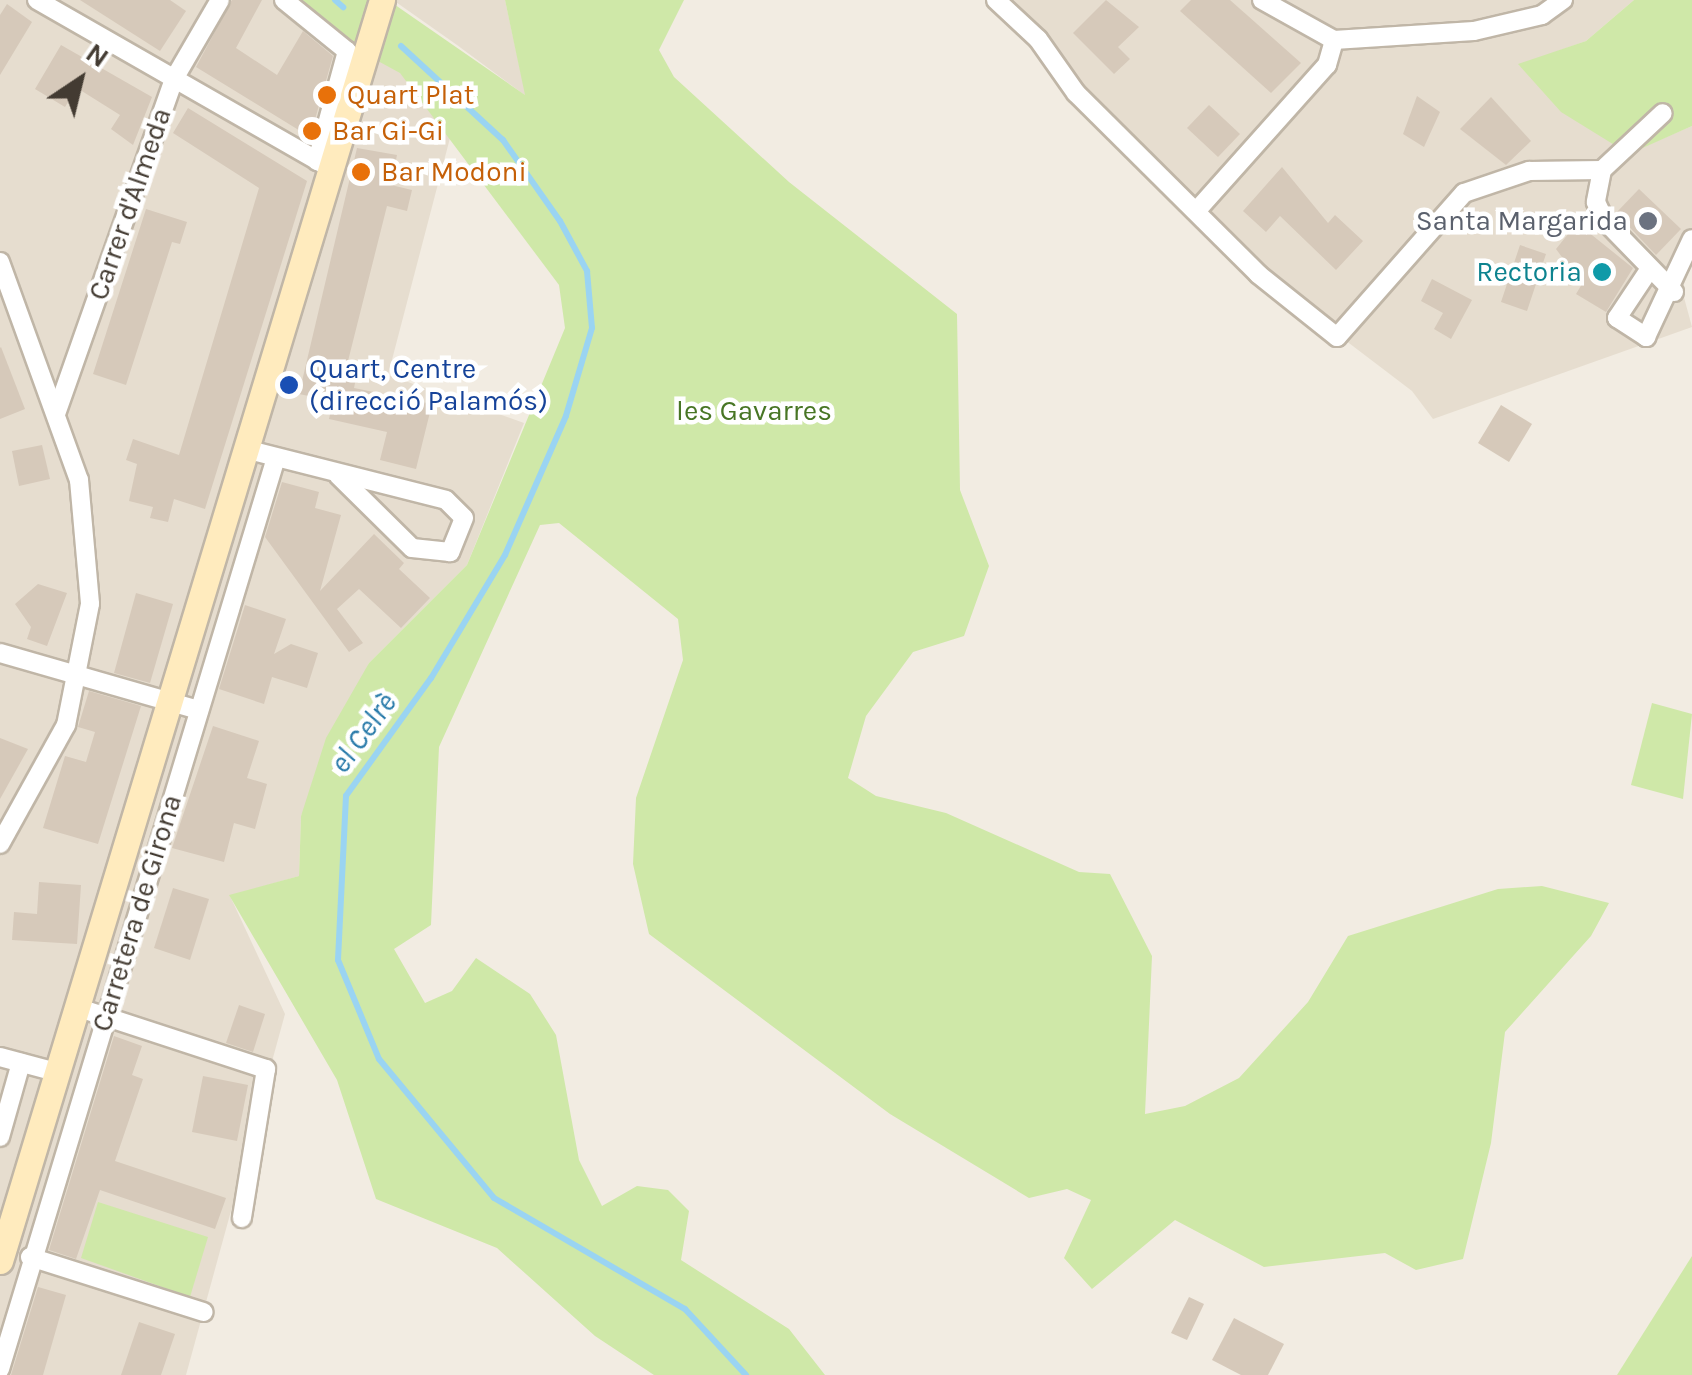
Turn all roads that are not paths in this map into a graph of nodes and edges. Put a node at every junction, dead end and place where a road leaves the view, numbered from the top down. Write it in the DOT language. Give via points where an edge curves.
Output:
graph roads {
  1 [pos="37,0"];
  2 [pos="220,0"];
  3 [pos="284,0"];
  4 [pos="382,0"];
  5 [pos="996,0"];
  6 [pos="1262,0"];
  7 [pos="1563,0"];
  8 [pos="1334,40"];
  9 [pos="174,80"];
  10 [pos="1663,113"];
  11 [pos="324,165"];
  12 [pos="1602,170"];
  13 [pos="1198,208"];
  14 [pos="1692,240"];
  15 [pos="0,262"];
  16 [pos="1647,272"];
  17 [pos="1674,292"];
  18 [pos="56,414"];
  19 [pos="245,449"];
  20 [pos="276,458"];
  21 [pos="338,475"];
  22 [pos="0,653"];
  23 [pos="80,675"];
  24 [pos="169,701"];
  25 [pos="199,710"];
  26 [pos="0,844"];
  27 [pos="76,1007"];
  28 [pos="106,1016"];
  29 [pos="0,1057"];
  30 [pos="21,1063"];
  31 [pos="56,1072"];
  32 [pos="0,1138"];
  33 [pos="242,1218"];
  34 [pos="30,1257"];
  35 [pos="0,1261"];
  36 [pos="203,1312"];
  37 [pos="0,1369"];
  1 -- 9 [label="street"];
  2 -- 9 [label="street, Carrer d'Almeda"];
  3 -- 11 [label="street" via="347,51"];
  4 -- 11 [label="main road"];
  5 -- 13 [label="street" via="1038,39 1076,92"];
  6 -- 8 [label="street"];
  7 -- 8 [label="street" via="1542,16 1474,31"];
  8 -- 13 [label="street" via="1327,65"];
  9 -- 11 [label="street"];
  9 -- 18 [label="street, Carrer d'Almeda"];
  10 -- 12 [label="street"];
  11 -- 19 [label="main road"];
  12 -- 13 [label="street" via="1530,171 1464,194 1336,337 1258,274"];
  12 -- 16 [label="street" via="1601,211"];
  14 -- 17 [label="street" via="1671,276"];
  15 -- 18 [label="street"];
  16 -- 17 [label="street"];
  16 -- 17 [label="street" via="1617,318 1646,337"];
  18 -- 23 [label="street" via="80,480 88,542"];
  19 -- 20 [label="street"];
  19 -- 24 [label="main road"];
  20 -- 21 [label="street"];
  20 -- 25 [label="street, Carretera de Girona"];
  21 -- 21 [label="street" via="446,500 464,518 450,552 412,548"];
  22 -- 23 [label="street"];
  23 -- 24 [label="street"];
  23 -- 26 [label="street" via="47,772"];
  24 -- 25 [label="street"];
  24 -- 27 [label="main road"];
  25 -- 28 [label="street, Carretera de Girona"];
  27 -- 28 [label="street"];
  27 -- 31 [label="main road"];
  28 -- 33 [label="street" via="266,1068"];
  28 -- 34 [label="street, Carretera de Girona"];
  29 -- 30 [label="street"];
  30 -- 31 [label="street"];
  30 -- 32 [label="street"];
  31 -- 35 [label="main road"];
  34 -- 36 [label="street"];
  34 -- 37 [label="street, Carretera de Girona"];
}
